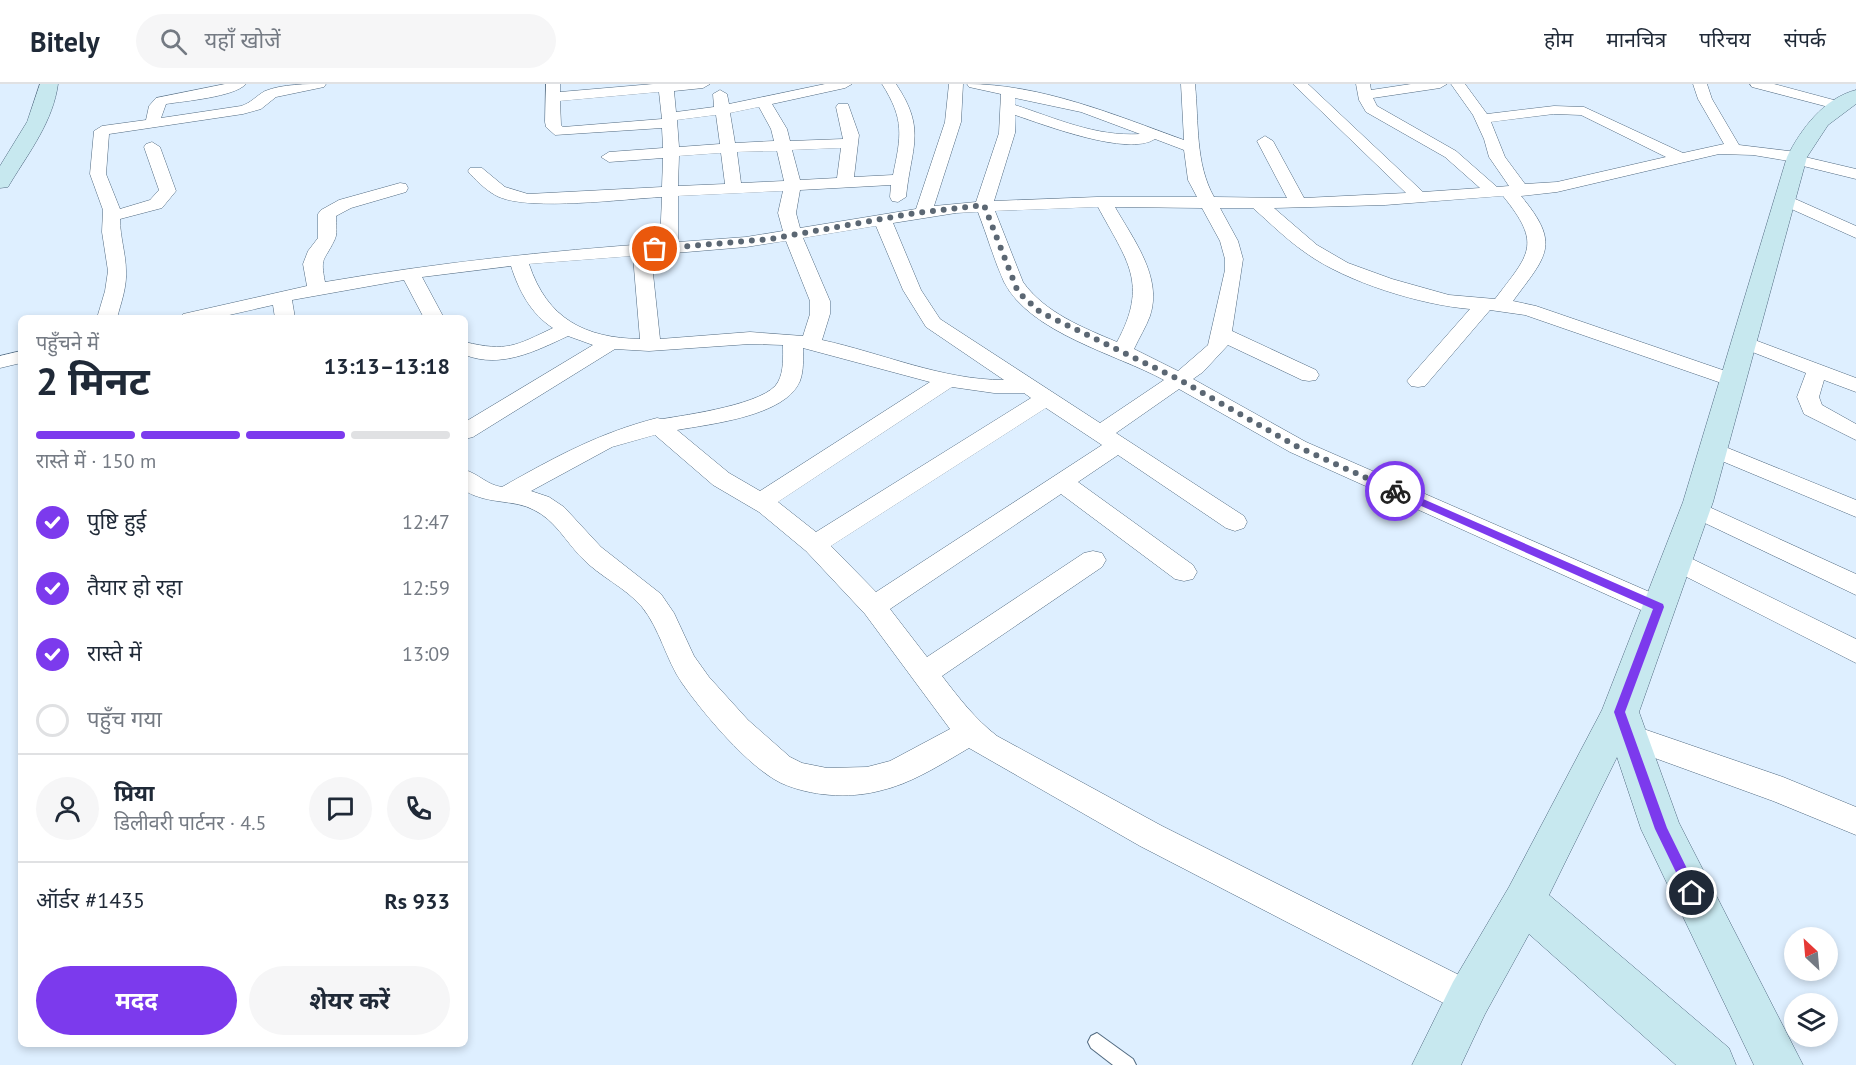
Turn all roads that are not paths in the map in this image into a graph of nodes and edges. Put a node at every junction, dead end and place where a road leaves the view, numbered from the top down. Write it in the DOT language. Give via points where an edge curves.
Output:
graph roads {
  1 [pos="49,84"];
  2 [pos="239,84"];
  3 [pos="319,84"];
  4 [pos="703,84"];
  5 [pos="718,84"];
  6 [pos="845,84"];
  7 [pos="889,84"];
  8 [pos="956,84"];
  9 [pos="974,84"];
  10 [pos="1188,84"];
  11 [pos="1300,84"];
  12 [pos="1440,84"];
  13 [pos="1458,84"];
  14 [pos="1700,84"];
  15 [pos="1757,84"];
  16 [pos="666,86"];
  17 [pos="610,88"];
  18 [pos="1005,88"];
  19 [pos="553,91"];
  20 [pos="1366,96"];
  21 [pos="1848,101"];
  22 [pos="764,102"];
  23 [pos="843,107"];
  24 [pos="1008,108"];
  25 [pos="722,110"];
  26 [pos="1328,111"];
  27 [pos="1482,119"];
  28 [pos="669,120"];
  29 [pos="153,123"];
  30 [pos="610,129"];
  31 [pos="1159,136"];
  32 [pos="1265,141"];
  33 [pos="851,143"];
  34 [pos="784,145"];
  35 [pos="152,147"];
  36 [pos="728,148"];
  37 [pos="1193,148"];
  38 [pos="1734,148"];
  39 [pos="671,153"];
  40 [pos="609,157"];
  41 [pos="1682,158"];
  42 [pos="1797,159"];
  43 [pos="476,171"];
  44 [pos="1856,174"];
  45 [pos="899,180"];
  46 [pos="0,182"];
  47 [pos="845,183"];
  48 [pos="793,185"];
  49 [pos="400,188"];
  50 [pos="734,189"];
  51 [pos="671,192"];
  52 [pos="1508,192"];
  53 [pos="608,195"];
  54 [pos="1419,198"];
  55 [pos="1784,199"];
  56 [pos="1208,201"];
  57 [pos="1104,202"];
  58 [pos="1258,203"];
  59 [pos="1298,203"];
  60 [pos="984,205"];
  61 [pos="924,212"];
  62 [pos="113,216"];
  63 [pos="890,218"];
  64 [pos="1856,233"];
  65 [pos="793,236"];
  66 [pos="669,248"];
  67 [pos="641,250"];
  68 [pos="518,260"];
  69 [pos="410,273"];
  70 [pos="317,290"];
  71 [pos="282,297"];
  72 [pos="1492,305"];
  73 [pos="108,315"];
  74 [pos="203,315"];
  75 [pos="285,315"];
  76 [pos="432,315"];
  77 [pos="568,329"];
  78 [pos="1222,334"];
  79 [pos="802,341"];
  80 [pos="1744,342"];
  81 [pos="611,343"];
  82 [pos="651,344"];
  83 [pos="468,349"];
  84 [pos="1123,351"];
  85 [pos="18,358"];
  86 [pos="0,362"];
  87 [pos="1817,370"];
  88 [pos="1309,375"];
  89 [pos="948,380"];
  90 [pos="1180,380"];
  91 [pos="1418,381"];
  92 [pos="1733,381"];
  93 [pos="1856,385"];
  94 [pos="1037,392"];
  95 [pos="657,426"];
  96 [pos="468,430"];
  97 [pos="1856,433"];
  98 [pos="1108,439"];
  99 [pos="1713,449"];
  100 [pos="468,480"];
  101 [pos="1061,482"];
  102 [pos="505,496"];
  103 [pos="760,502"];
  104 [pos="1696,509"];
  105 [pos="1856,509"];
  106 [pos="1235,522"];
  107 [pos="815,545"];
  108 [pos="1093,560"];
  109 [pos="1676,560"];
  110 [pos="1184,572"];
  111 [pos="1856,585"];
  112 [pos="874,607"];
  113 [pos="1659,607"];
  114 [pos="1856,652"];
  115 [pos="924,674"];
  116 [pos="1624,724"];
  117 [pos="970,732"];
  118 [pos="1856,821"];
  119 [pos="1524,901"];
  120 [pos="1469,998"];
  121 [pos="1097,1042"];
  122 [pos="1127,1065"];
  123 [pos="1437,1065"];
  124 [pos="1712,1065"];
  125 [pos="1779,1065"];
  1 -- 46 [label="main road" via="40,113"];
  2 -- 29 [label="street" via="161,101"];
  3 -- 29 [label="street" via="271,94 243,110"];
  4 -- 16 [label="street"];
  5 -- 25 [label="street"];
  6 -- 22 [label="street"];
  7 -- 45 [label="street" via="904,108 910,131"];
  8 -- 61 [label="street" via="953,122"];
  9 -- 18 [label="street"];
  10 -- 37 [label="street"];
  11 -- 26 [label="street"];
  12 -- 20 [label="street"];
  13 -- 27 [label="street"];
  14 -- 38 [label="street"];
  15 -- 21 [label="street"];
  16 -- 17 [label="street"];
  16 -- 28 [label="street"];
  17 -- 19 [label="street"];
  17 -- 30 [label="street"];
  18 -- 24 [label="street"];
  18 -- 31 [label="street" via="1085,109"];
  19 -- 30 [label="street" via="552,122 560,132"];
  20 -- 26 [label="street"];
  20 -- 52 [label="street"];
  21 -- 42 [label="main road" via="1806,136"];
  22 -- 25 [label="street"];
  22 -- 34 [label="street"];
  23 -- 33 [label="street"];
  24 -- 31 [label="street" via="1102,136"];
  24 -- 60 [label="street" via="1004,146"];
  25 -- 28 [label="street"];
  25 -- 36 [label="street"];
  26 -- 54 [label="street"];
  27 -- 41 [label="street" via="1554,110 1584,111"];
  27 -- 52 [label="street"];
  28 -- 30 [label="street"];
  28 -- 39 [label="street"];
  29 -- 62 [label="street" via="107,129 100,134 99,180"];
  30 -- 40 [label="street"];
  31 -- 37 [label="street"];
  32 -- 59 [label="street"];
  33 -- 34 [label="street"];
  33 -- 47 [label="street"];
  34 -- 36 [label="street"];
  34 -- 48 [label="street"];
  35 -- 62 [label="street" via="168,191 156,204"];
  36 -- 39 [label="street"];
  36 -- 50 [label="street"];
  37 -- 56 [label="street" via="1196,180"];
  38 -- 41 [label="street"];
  38 -- 42 [label="street"];
  39 -- 40 [label="street"];
  39 -- 51 [label="street"];
  40 -- 53 [label="street"];
  41 -- 52 [label="street" via="1576,183"];
  42 -- 44 [label="street"];
  42 -- 55 [label="main road"];
  43 -- 53 [label="street" via="494,189 517,198"];
  45 -- 47 [label="street"];
  45 -- 63 [label="street"];
  47 -- 48 [label="street"];
  48 -- 50 [label="street"];
  48 -- 65 [label="street" via="787,213"];
  49 -- 70 [label="street" via="345,204 327,214 327,239 312,264"];
  50 -- 51 [label="street"];
  51 -- 53 [label="street"];
  51 -- 66 [label="street"];
  52 -- 54 [label="street"];
  52 -- 72 [label="street" via="1531,218 1539,242 1534,259"];
  54 -- 59 [label="street"];
  55 -- 64 [label="street"];
  55 -- 80 [label="main road"];
  56 -- 57 [label="street"];
  56 -- 58 [label="street"];
  56 -- 78 [label="street" via="1234,259"];
  57 -- 60 [label="street"];
  57 -- 84 [label="street" via="1137,266 1143,290 1141,312"];
  58 -- 59 [label="street"];
  58 -- 72 [label="street" via="1311,249 1341,267 1448,301"];
  60 -- 61 [label="street"];
  60 -- 84 [label="street" via="1023,297 1040,312"];
  61 -- 63 [label="street"];
  62 -- 73 [label="street" via="117,282"];
  63 -- 65 [label="street"];
  63 -- 94 [label="street" via="912,290 933,323"];
  65 -- 66 [label="street"];
  65 -- 79 [label="street" via="820,301 820,314"];
  66 -- 67 [label="street"];
  67 -- 68 [label="street"];
  67 -- 82 [label="street"];
  68 -- 69 [label="street"];
  68 -- 77 [label="street" via="537,304"];
  69 -- 70 [label="street"];
  69 -- 76 [label="street"];
  70 -- 71 [label="street"];
  71 -- 74 [label="street"];
  71 -- 75 [label="street"];
  72 -- 91 [label="street"];
  72 -- 92 [label="street" via="1537,313"];
  77 -- 81 [label="street"];
  77 -- 83 [label="street" via="505,354 481,354"];
  78 -- 88 [label="street"];
  78 -- 90 [label="street" via="1207,359"];
  79 -- 82 [label="street" via="732,339"];
  79 -- 89 [label="street"];
  79 -- 95 [label="street" via="791,376 782,392 772,399 730,412"];
  80 -- 87 [label="street"];
  80 -- 92 [label="main road"];
  81 -- 82 [label="street"];
  81 -- 96 [label="street"];
  84 -- 90 [label="street"];
  85 -- 86 [label="street"];
  87 -- 93 [label="street"];
  87 -- 97 [label="street" via="1808,397 1812,409"];
  89 -- 94 [label="street"];
  89 -- 103 [label="street"];
  90 -- 98 [label="street"];
  90 -- 113 [label="street" via="1296,446"];
  92 -- 99 [label="main road"];
  94 -- 98 [label="street"];
  94 -- 107 [label="street"];
  95 -- 102 [label="street" via="598,445"];
  95 -- 103 [label="street" via="721,479"];
  98 -- 101 [label="street"];
  98 -- 106 [label="street"];
  99 -- 104 [label="main road"];
  99 -- 105 [label="street"];
  100 -- 102 [label="street" via="483,492"];
  101 -- 110 [label="street"];
  101 -- 112 [label="street"];
  102 -- 117 [label="street" via="529,499 551,508 593,554 644,593 656,607 690,674 706,694 771,761 791,773 838,781 888,775"];
  103 -- 107 [label="street"];
  104 -- 109 [label="main road"];
  104 -- 111 [label="street"];
  107 -- 112 [label="street"];
  108 -- 115 [label="street"];
  109 -- 113 [label="main road"];
  109 -- 114 [label="street"];
  112 -- 115 [label="street"];
  113 -- 116 [label="main road"];
  115 -- 117 [label="street"];
  116 -- 118 [label="street"];
  116 -- 119 [label="main road"];
  116 -- 125 [label="main road" via="1661,829"];
  117 -- 120 [label="street" via="1014,762 1151,836"];
  119 -- 120 [label="main road"];
  119 -- 124 [label="main road"];
  120 -- 123 [label="main road"];
  121 -- 122 [label="lane"];
}
